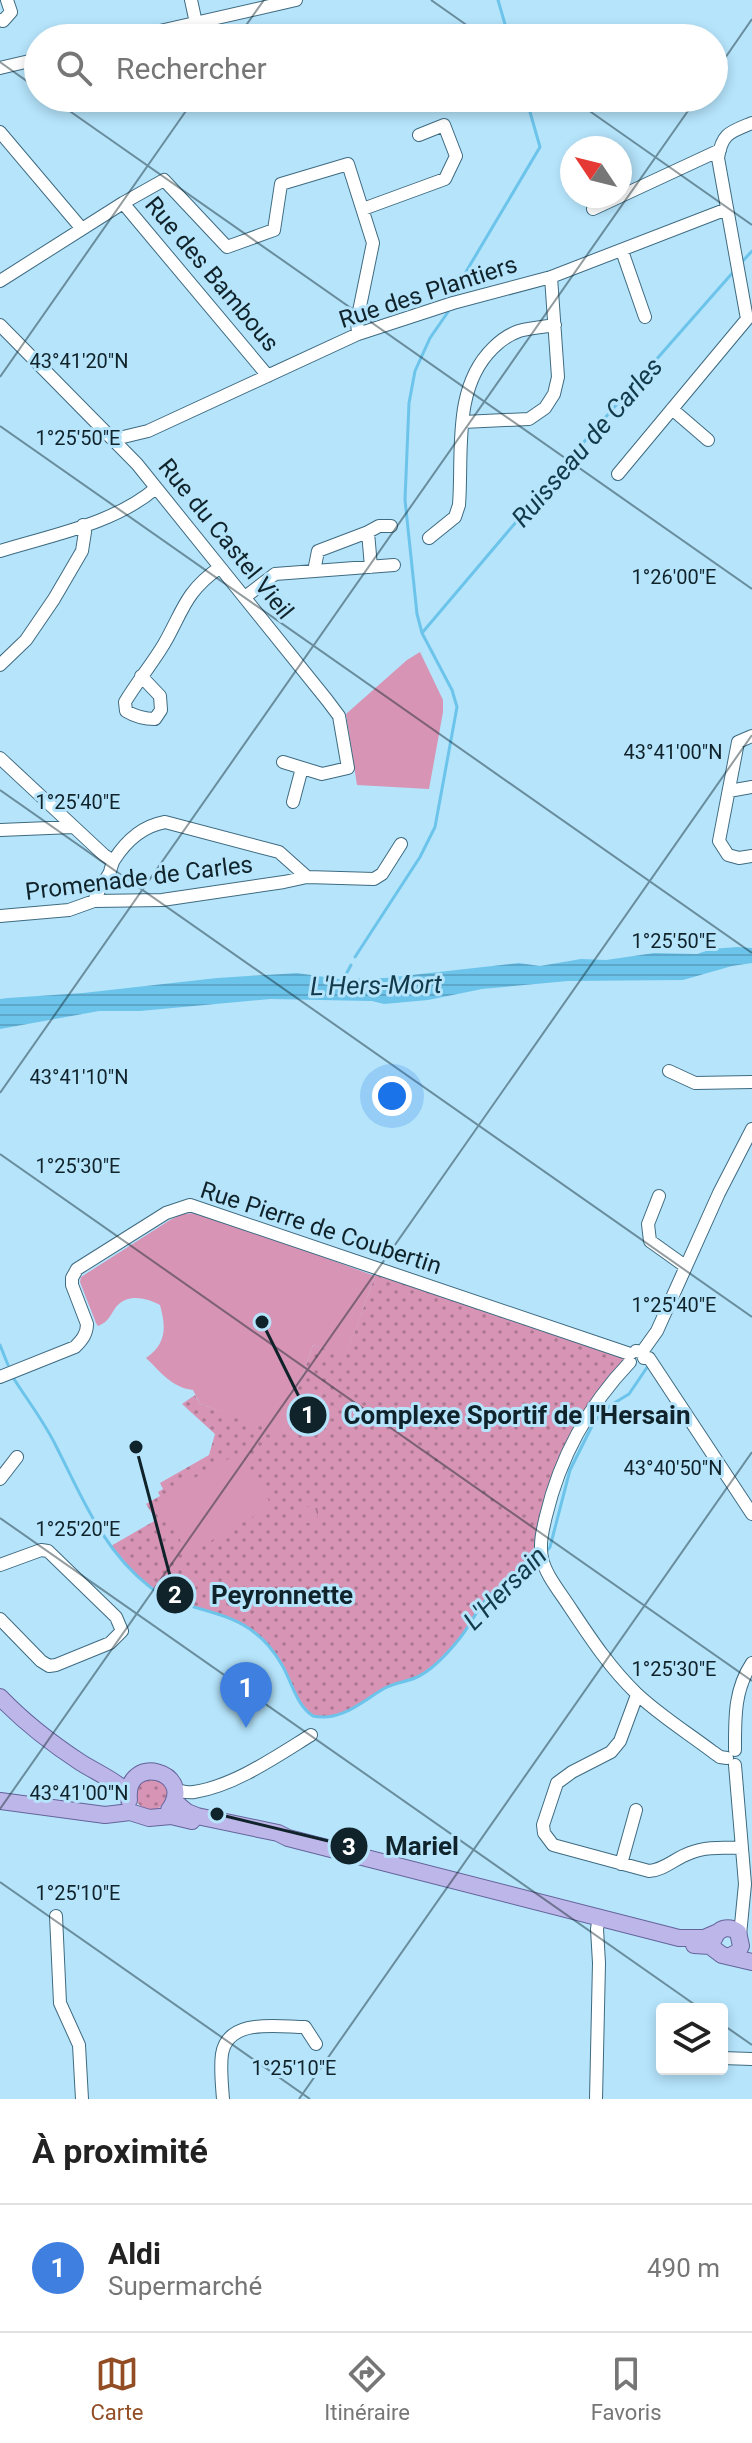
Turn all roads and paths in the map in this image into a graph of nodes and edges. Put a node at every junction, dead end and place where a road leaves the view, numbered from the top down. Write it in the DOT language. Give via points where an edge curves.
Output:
graph roads {
  1 [pos="7,0"];
  2 [pos="191,0"];
  3 [pos="296,0"];
  4 [pos="0,20"];
  5 [pos="202,22"];
  6 [pos="193,24"];
  7 [pos="24,62"];
  8 [pos="0,68"];
  9 [pos="752,123"];
  10 [pos="419,135"];
  11 [pos="2,136"];
  12 [pos="720,150"];
  13 [pos="123,203"];
  14 [pos="363,209"];
  15 [pos="593,209"];
  16 [pos="727,209"];
  17 [pos="82,229"];
  18 [pos="622,251"];
  19 [pos="752,275"];
  20 [pos="551,277"];
  21 [pos="0,281"];
  22 [pos="741,288"];
  23 [pos="645,317"];
  24 [pos="0,325"];
  25 [pos="555,325"];
  26 [pos="358,334"];
  27 [pos="268,376"];
  28 [pos="672,409"];
  29 [pos="463,422"];
  30 [pos="148,431"];
  31 [pos="708,440"];
  32 [pos="115,441"];
  33 [pos="130,456"];
  34 [pos="618,474"];
  35 [pos="156,488"];
  36 [pos="83,525"];
  37 [pos="391,526"];
  38 [pos="368,532"];
  39 [pos="429,538"];
  40 [pos="0,551"];
  41 [pos="394,565"];
  42 [pos="371,567"];
  43 [pos="219,568"];
  44 [pos="314,571"];
  45 [pos="245,597"];
  46 [pos="0,665"];
  47 [pos="141,676"];
  48 [pos="752,736"];
  49 [pos="0,758"];
  50 [pos="283,762"];
  51 [pos="302,768"];
  52 [pos="752,787"];
  53 [pos="729,791"];
  54 [pos="47,801"];
  55 [pos="293,802"];
  56 [pos="73,827"];
  57 [pos="0,830"];
  58 [pos="34,830"];
  59 [pos="401,844"];
  60 [pos="752,856"];
  61 [pos="113,861"];
  62 [pos="291,862"];
  63 [pos="307,877"];
  64 [pos="284,882"];
  65 [pos="94,901"];
  66 [pos="0,916"];
  67 [pos="669,1071"];
  68 [pos="752,1082"];
  69 [pos="752,1129"];
  70 [pos="659,1196"];
  71 [pos="685,1266"];
  72 [pos="637,1357"];
  73 [pos="8,1374"];
  74 [pos="17,1457"];
  75 [pos="1,1476"];
  76 [pos="16,1484"];
  77 [pos="752,1514"];
  78 [pos="0,1565"];
  79 [pos="0,1619"];
  80 [pos="752,1663"];
  81 [pos="637,1695"];
  82 [pos="0,1697"];
  83 [pos="311,1735"];
  84 [pos="732,1758"];
  85 [pos="136,1777"];
  86 [pos="112,1779"];
  87 [pos="175,1796"];
  88 [pos="0,1801"];
  89 [pos="131,1801"];
  90 [pos="636,1810"];
  91 [pos="161,1816"];
  92 [pos="290,1838"];
  93 [pos="742,1848"];
  94 [pos="621,1864"];
  95 [pos="745,1884"];
  96 [pos="56,1916"];
  97 [pos="604,1918"];
  98 [pos="718,1937"];
  99 [pos="741,1948"];
  100 [pos="752,1962"];
  101 [pos="316,2044"];
  102 [pos="728,2058"];
  103 [pos="752,2059"];
  104 [pos="82,2099"];
  105 [pos="223,2099"];
  106 [pos="596,2099"];
  1 -- 4 [label="street" via="11,12"];
  2 -- 5 [label="street"];
  3 -- 5 [label="street"];
  5 -- 6 [label="street"];
  7 -- 8 [label="street"];
  9 -- 12 [label="street" via="725,136"];
  10 -- 14 [label="street" via="444,125 456,156 445,179"];
  11 -- 17 [label="street"];
  12 -- 15 [label="street"];
  12 -- 16 [label="street"];
  13 -- 14 [label="street" via="164,180 227,247 274,230 281,184 348,164"];
  13 -- 17 [label="street, Rue des Bambous"];
  13 -- 27 [label="street, Rue des Bambous"];
  14 -- 26 [label="street" via="373,243"];
  16 -- 18 [label="street, Rue des Plantiers"];
  16 -- 22 [label="street"];
  17 -- 21 [label="street, Rue des Bambous"];
  18 -- 20 [label="street, Rue des Plantiers"];
  18 -- 23 [label="street"];
  19 -- 22 [label="street"];
  20 -- 25 [label="street"];
  20 -- 26 [label="street, Rue des Plantiers"];
  22 -- 28 [label="street" via="747,319"];
  24 -- 32 [label="street, Rue du Castel Vieil"];
  25 -- 29 [label="street" via="516,331 481,360 470,379"];
  25 -- 29 [label="street" via="558,377 545,408 521,421"];
  26 -- 27 [label="street, Rue des Plantiers"];
  27 -- 30 [label="street, Rue des Plantiers"];
  28 -- 31 [label="street"];
  28 -- 34 [label="street"];
  29 -- 39 [label="street" via="459,505 455,517"];
  30 -- 32 [label="street, Rue des Plantiers"];
  30 -- 33 [label="street, Rue des Plantiers"];
  32 -- 33 [label="street, Rue du Castel Vieil"];
  33 -- 35 [label="street, Rue du Castel Vieil"];
  35 -- 36 [label="street" via="114,514"];
  35 -- 43 [label="street, Rue du Castel Vieil"];
  36 -- 40 [label="street"];
  36 -- 46 [label="street" via="82,551 54,599 26,640"];
  37 -- 38 [label="street"];
  38 -- 42 [label="street"];
  38 -- 44 [label="street" via="318,551"];
  41 -- 42 [label="street"];
  42 -- 44 [label="street"];
  43 -- 45 [label="street, Rue du Castel Vieil"];
  43 -- 47 [label="street" via="200,581"];
  44 -- 45 [label="street" via="275,574"];
  45 -- 51 [label="street, Rue du Castel Vieil" via="339,716 348,768 322,774"];
  48 -- 53 [label="street" via="738,742"];
  49 -- 54 [label="street"];
  50 -- 51 [label="street"];
  51 -- 55 [label="street"];
  52 -- 53 [label="street"];
  53 -- 60 [label="street" via="719,841 728,855"];
  54 -- 56 [label="street"];
  54 -- 58 [label="street" via="43,820"];
  56 -- 58 [label="street"];
  56 -- 61 [label="street"];
  57 -- 58 [label="street"];
  59 -- 63 [label="street, Promenade de Carles" via="374,879"];
  61 -- 62 [label="street" via="139,831 165,822 279,852"];
  61 -- 65 [label="street"];
  62 -- 63 [label="street"];
  62 -- 64 [label="street, Promenade de Carles"];
  63 -- 64 [label="street, Promenade de Carles"];
  64 -- 65 [label="street, Promenade de Carles" via="162,900"];
  65 -- 66 [label="street, Promenade de Carles" via="69,910"];
  67 -- 68 [label="street" via="695,1083"];
  69 -- 71 [label="street"];
  70 -- 71 [label="street" via="648,1224 650,1241"];
  71 -- 72 [label="street" via="657,1331"];
  72 -- 73 [label="street, Rue Pierre de Coubertin" via="190,1205 166,1213 77,1269 72,1285 87,1324 85,1336 75,1347"];
  72 -- 77 [label="street" via="649,1358"];
  72 -- 81 [label="street" via="608,1385 572,1442 541,1540 546,1568 566,1601"];
  74 -- 75 [label="street"];
  75 -- 76 [label="street"];
  78 -- 79 [label="street" via="48,1551 116,1617 122,1631 110,1643 49,1666"];
  80 -- 84 [label="street" via="736,1702"];
  81 -- 84 [label="street" via="720,1757"];
  81 -- 94 [label="street" via="611,1752 557,1783 543,1825 553,1845"];
  82 -- 86 [label="main road" via="49,1740"];
  83 -- 87 [label="street" via="226,1781"];
  84 -- 93 [label="street"];
  85 -- 86 [label="main road"];
  85 -- 87 [label="main road" via="148,1771 162,1773"];
  85 -- 89 [label="main road" via="129,1787"];
  86 -- 89 [label="main road"];
  87 -- 91 [label="main road"];
  87 -- 92 [label="main road" via="197,1816"];
  88 -- 89 [label="main road" via="91,1813"];
  89 -- 91 [label="main road" via="149,1818"];
  90 -- 94 [label="street"];
  91 -- 92 [label="main road"];
  92 -- 97 [label="main road"];
  93 -- 94 [label="street" via="698,1850 656,1870"];
  93 -- 95 [label="street"];
  95 -- 98 [label="street" via="739,1910"];
  95 -- 99 [label="street"];
  96 -- 104 [label="street" via="60,2003 79,2045"];
  97 -- 98 [label="main road" via="689,1939"];
  97 -- 106 [label="street" via="597,1929"];
  98 -- 99 [label="main road" via="731,1929"];
  98 -- 99 [label="main road" via="722,1955"];
  99 -- 100 [label="main road"];
  101 -- 105 [label="street" via="305,2027 242,2029 225,2044 222,2055"];
  102 -- 103 [label="street"];
}
